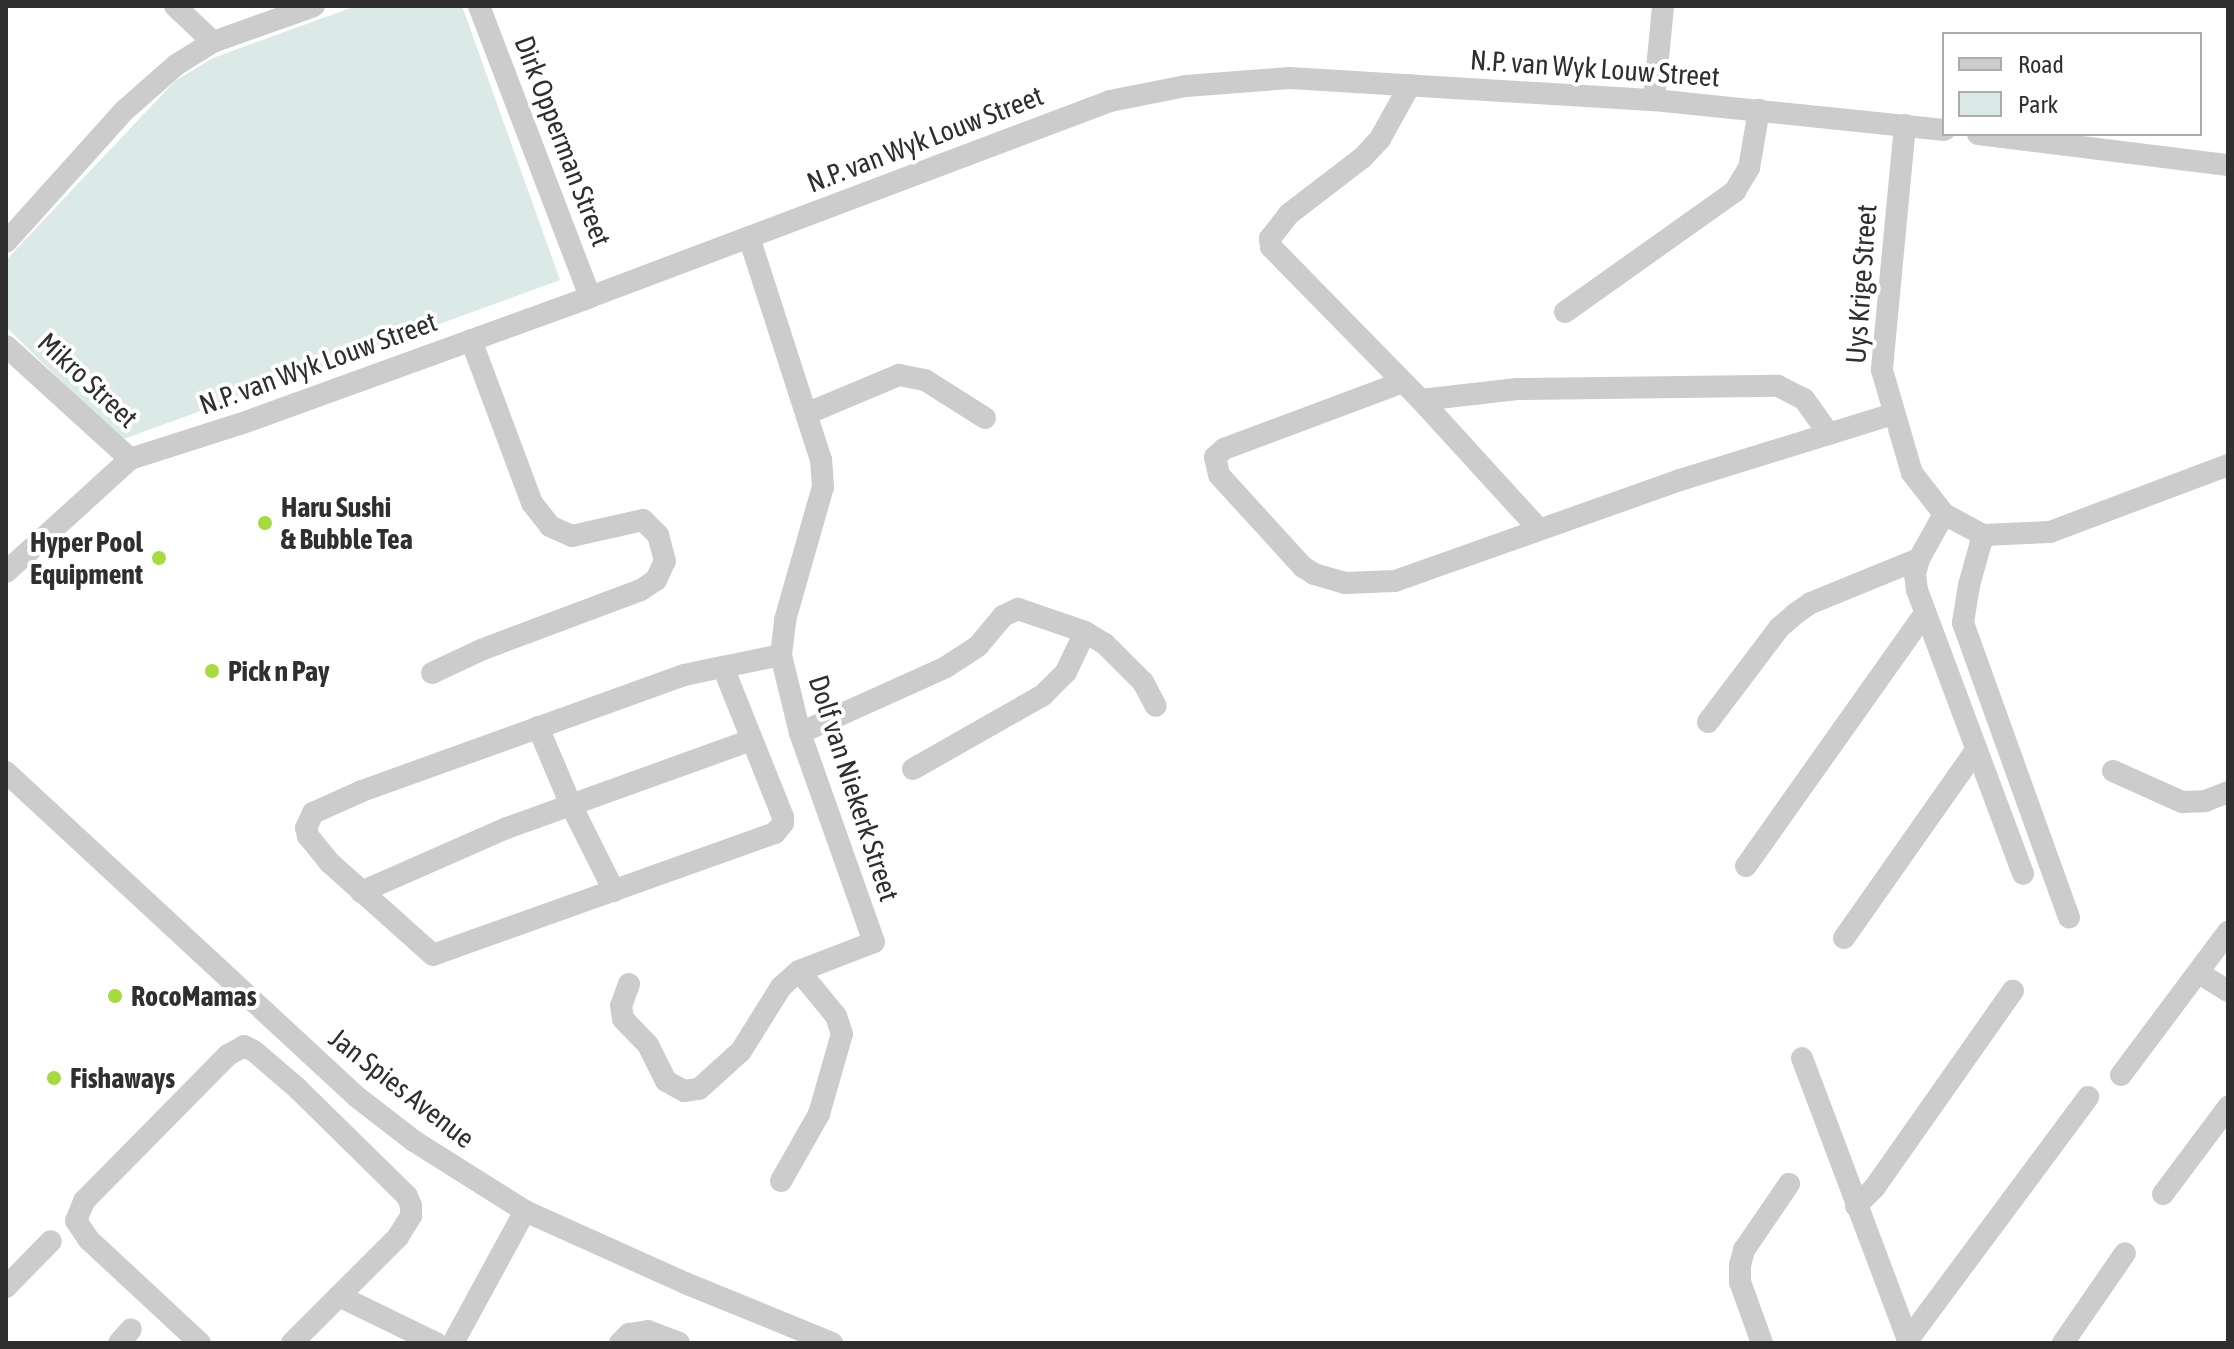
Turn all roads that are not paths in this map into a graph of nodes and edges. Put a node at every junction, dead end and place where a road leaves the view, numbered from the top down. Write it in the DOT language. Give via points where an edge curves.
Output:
graph roads {
  1 [pos="175,6"];
  2 [pos="314,6"];
  3 [pos="479,6"];
  4 [pos="1663,6"];
  5 [pos="213,42"];
  6 [pos="1410,85"];
  7 [pos="1654,100"];
  8 [pos="1759,110"];
  9 [pos="1905,125"];
  10 [pos="1942,130"];
  11 [pos="1994,136"];
  12 [pos="2228,165"];
  13 [pos="749,237"];
  14 [pos="6,242"];
  15 [pos="590,297"];
  16 [pos="1565,312"];
  17 [pos="471,340"];
  18 [pos="6,346"];
  19 [pos="1403,382"];
  20 [pos="1421,400"];
  21 [pos="806,414"];
  22 [pos="1893,414"];
  23 [pos="985,418"];
  24 [pos="1829,434"];
  25 [pos="130,459"];
  26 [pos="2228,465"];
  27 [pos="1944,514"];
  28 [pos="1538,528"];
  29 [pos="1983,535"];
  30 [pos="1919,559"];
  31 [pos="7,571"];
  32 [pos="1925,613"];
  33 [pos="1085,632"];
  34 [pos="781,655"];
  35 [pos="723,667"];
  36 [pos="432,673"];
  37 [pos="1156,706"];
  38 [pos="1708,722"];
  39 [pos="538,727"];
  40 [pos="800,733"];
  41 [pos="752,740"];
  42 [pos="1976,750"];
  43 [pos="6,758"];
  44 [pos="913,769"];
  45 [pos="2113,771"];
  46 [pos="12,778"];
  47 [pos="2228,792"];
  48 [pos="571,805"];
  49 [pos="1746,866"];
  50 [pos="2023,874"];
  51 [pos="614,891"];
  52 [pos="361,892"];
  53 [pos="2069,917"];
  54 [pos="2228,932"];
  55 [pos="1844,938"];
  56 [pos="799,971"];
  57 [pos="2199,973"];
  58 [pos="629,984"];
  59 [pos="2013,991"];
  60 [pos="2228,991"];
  61 [pos="1802,1058"];
  62 [pos="2121,1075"];
  63 [pos="2088,1097"];
  64 [pos="2228,1107"];
  65 [pos="781,1181"];
  66 [pos="1789,1184"];
  67 [pos="2163,1194"];
  68 [pos="1856,1206"];
  69 [pos="525,1211"];
  70 [pos="51,1241"];
  71 [pos="2125,1253"];
  72 [pos="6,1287"];
  73 [pos="339,1296"];
  74 [pos="1908,1342"];
  75 [pos="200,1343"];
  76 [pos="292,1343"];
  77 [pos="436,1343"];
  78 [pos="453,1343"];
  79 [pos="620,1343"];
  80 [pos="679,1343"];
  81 [pos="832,1343"];
  82 [pos="1762,1343"];
  83 [pos="2063,1343"];
  1 -- 5 [label="street"];
  2 -- 5 [label="street"];
  3 -- 15 [label="street, Dirk Opperman Street"];
  4 -- 7 [label="street"];
  5 -- 14 [label="street" via="176,65 125,110"];
  6 -- 7 [label="street, N.P. van Wyk Louw Street"];
  6 -- 13 [label="street, N.P. van Wyk Louw Street" via="1290,78 1186,86 1110,101"];
  6 -- 19 [label="street" via="1380,139 1289,214 1270,238 1279,257"];
  7 -- 8 [label="street, N.P. van Wyk Louw Street"];
  8 -- 9 [label="street, N.P. van Wyk Louw Street"];
  8 -- 16 [label="street" via="1749,168 1735,191"];
  9 -- 10 [label="street, N.P. van Wyk Louw Street"];
  9 -- 22 [label="street, Uys Krige Street" via="1882,370"];
  11 -- 12 [label="street"];
  13 -- 15 [label="street, N.P. van Wyk Louw Street"];
  13 -- 21 [label="street, Dolf van Niekerk Street"];
  15 -- 17 [label="street, N.P. van Wyk Louw Street"];
  17 -- 25 [label="street, N.P. van Wyk Louw Street"];
  17 -- 36 [label="street" via="532,503 550,526 572,536 643,520 658,535 665,561 656,580 641,590"];
  18 -- 25 [label="street, Mikro Street"];
  19 -- 20 [label="street"];
  19 -- 28 [label="street" via="1224,449 1215,457 1217,472 1303,567 1345,583 1395,581"];
  20 -- 24 [label="street" via="1517,389 1778,386 1804,399"];
  20 -- 28 [label="street"];
  21 -- 23 [label="street" via="899,375 925,380"];
  21 -- 34 [label="street, Dolf van Niekerk Street" via="821,460 823,487 785,620"];
  22 -- 24 [label="street"];
  22 -- 27 [label="street, Uys Krige Street" via="1912,473"];
  24 -- 28 [label="street"];
  25 -- 31 [label="street, N.P. van Wyk Louw Street"];
  26 -- 29 [label="street" via="2050,532"];
  27 -- 29 [label="street, Uys Krige Street"];
  27 -- 30 [label="street"];
  29 -- 53 [label="street" via="1963,623"];
  30 -- 32 [label="street" via="1915,574"];
  30 -- 38 [label="street" via="1795,614"];
  32 -- 42 [label="street"];
  32 -- 49 [label="street"];
  33 -- 37 [label="street" via="1123,658"];
  33 -- 40 [label="street" via="1032,613 1010,611 978,646 946,667"];
  33 -- 44 [label="street" via="1066,672 1043,695"];
  34 -- 35 [label="street"];
  34 -- 40 [label="street, Dolf van Niekerk Street"];
  35 -- 39 [label="street" via="684,675"];
  35 -- 41 [label="street"];
  39 -- 48 [label="street"];
  39 -- 52 [label="street" via="313,813 308,836"];
  40 -- 56 [label="street, Dolf van Niekerk Street" via="874,942"];
  41 -- 48 [label="street"];
  41 -- 51 [label="street" via="783,817 780,829"];
  42 -- 50 [label="street"];
  42 -- 55 [label="street"];
  43 -- 46 [label="street"];
  45 -- 47 [label="street" via="2182,802"];
  46 -- 69 [label="street, Jan Spies Avenue" via="357,1097 436,1156"];
  48 -- 51 [label="street"];
  48 -- 52 [label="street"];
  51 -- 52 [label="street" via="433,955"];
  54 -- 57 [label="street"];
  56 -- 58 [label="street" via="781,987 741,1051 699,1089 684,1091 666,1081 648,1045 623,1019 621,1006"];
  56 -- 65 [label="street" via="836,1016 842,1034 819,1114"];
  57 -- 60 [label="street"];
  57 -- 62 [label="street"];
  59 -- 68 [label="street" via="1882,1178"];
  61 -- 68 [label="street"];
  63 -- 74 [label="street"];
  64 -- 67 [label="street"];
  66 -- 82 [label="street" via="1744,1250 1740,1265 1740,1282"];
  68 -- 74 [label="street"];
  69 -- 78 [label="street"];
  69 -- 81 [label="street, Jan Spies Avenue"];
  70 -- 72 [label="street"];
  71 -- 83 [label="street"];
  73 -- 75 [label="street" via="398,1237 411,1216 407,1196 297,1088 248,1046 238,1048 84,1201 76,1221 89,1240"];
  73 -- 76 [label="street"];
  73 -- 77 [label="street"];
  79 -- 80 [label="street" via="629,1334 648,1331"];
}
